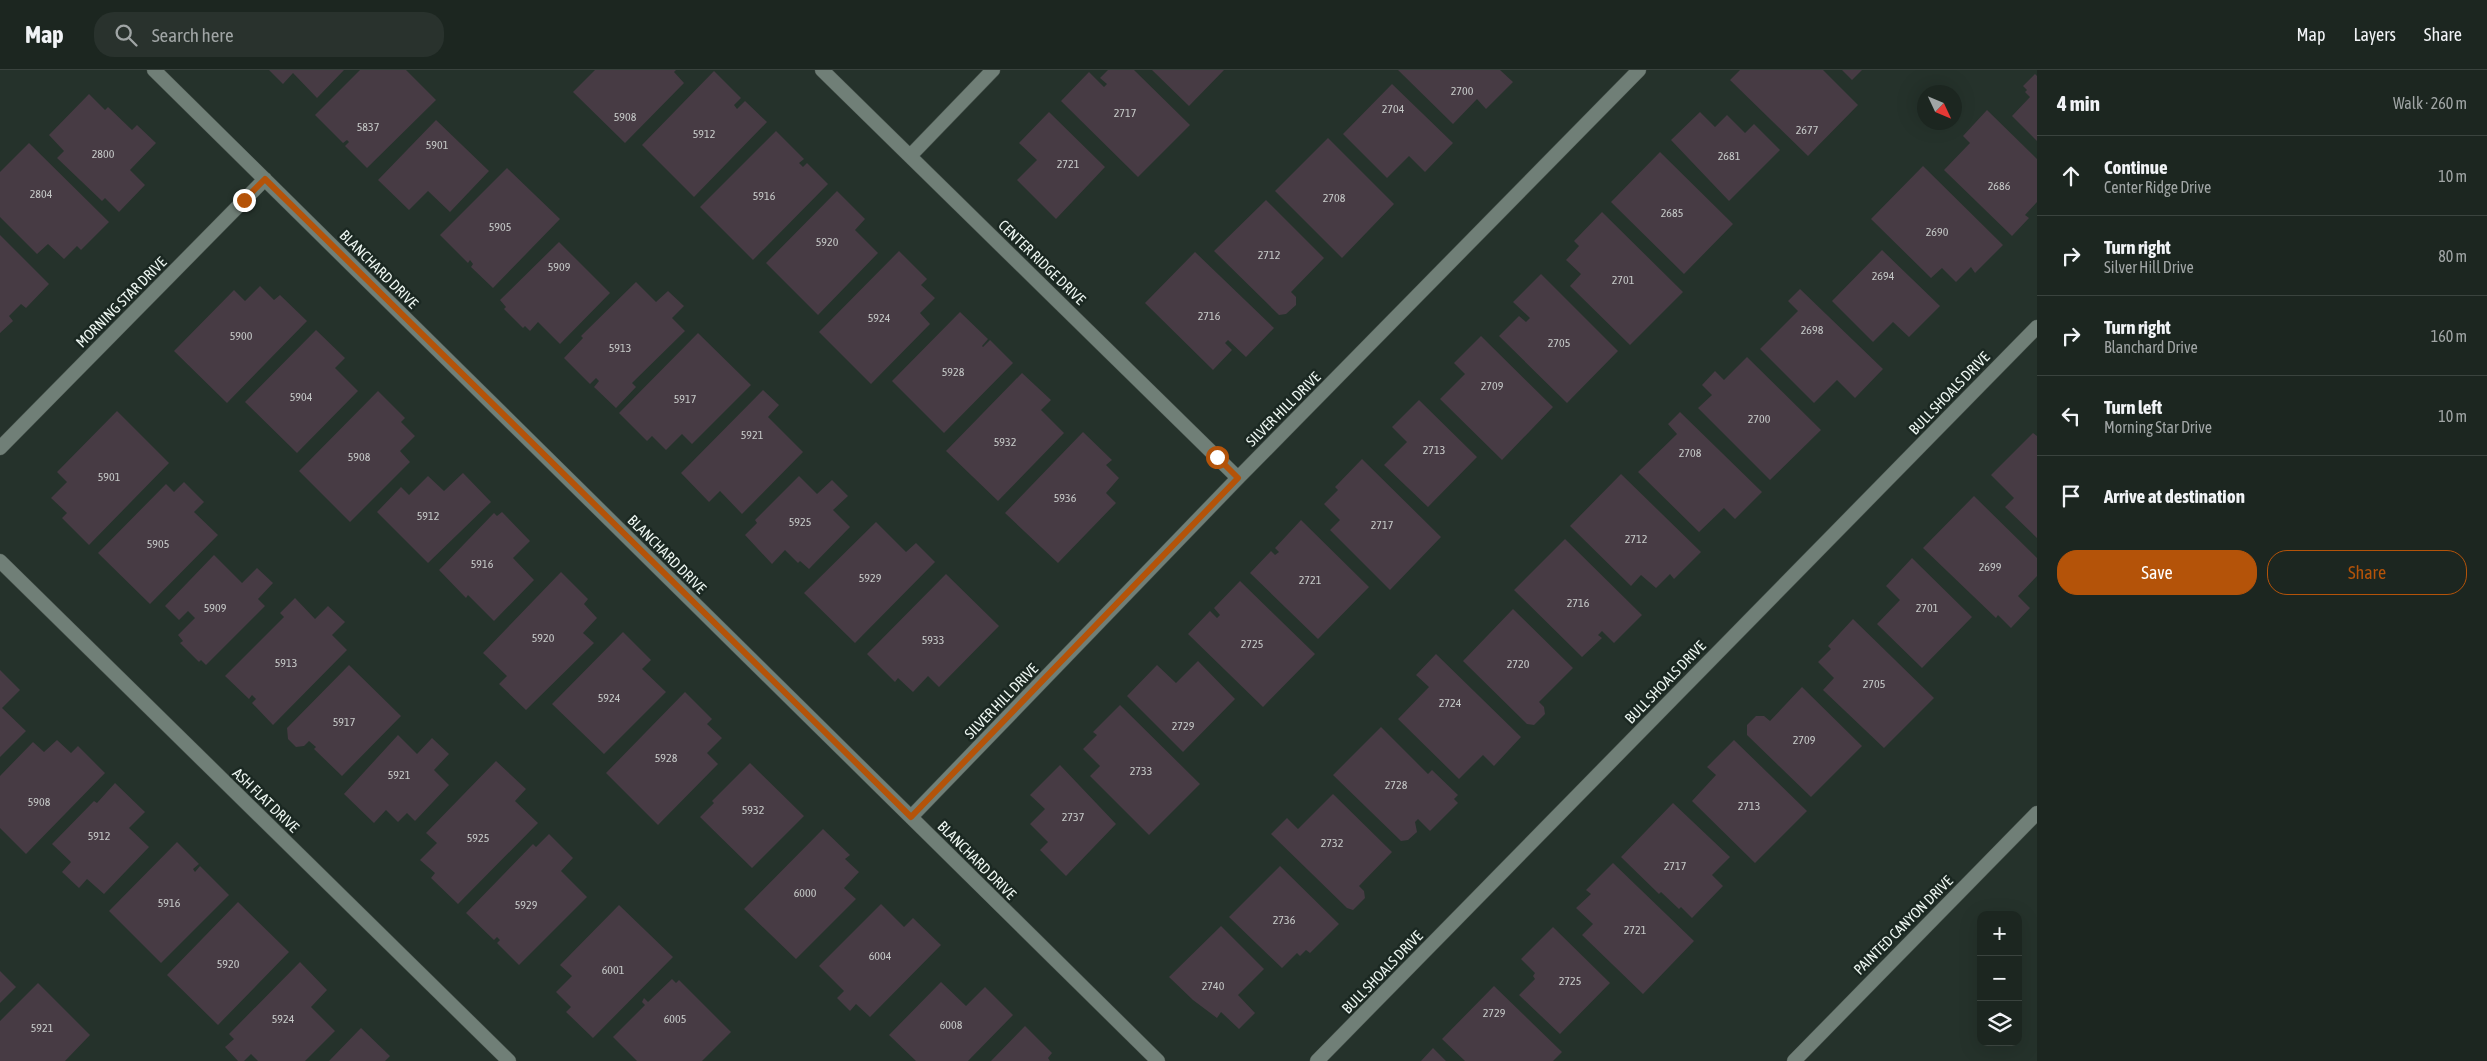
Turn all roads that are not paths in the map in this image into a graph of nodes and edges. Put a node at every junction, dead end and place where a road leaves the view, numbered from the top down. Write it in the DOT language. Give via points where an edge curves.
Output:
graph roads {
  1 [pos="154,70"];
  2 [pos="822,70"];
  3 [pos="993,70"];
  4 [pos="1639,70"];
  5 [pos="910,156"];
  6 [pos="265,179"];
  7 [pos="2037,327"];
  8 [pos="0,448"];
  9 [pos="1238,478"];
  10 [pos="0,561"];
  11 [pos="2037,813"];
  12 [pos="911,817"];
  13 [pos="509,1061"];
  14 [pos="1158,1061"];
  15 [pos="1317,1061"];
  16 [pos="1794,1061"];
  1 -- 6 [label="street, BLANCHARD DRIVE"];
  2 -- 5 [label="street, CENTER RIDGE DRIVE"];
  3 -- 5 [label="street"];
  4 -- 9 [label="street, SILVER HILL DRIVE"];
  5 -- 9 [label="street, CENTER RIDGE DRIVE"];
  6 -- 8 [label="street, MORNING STAR DRIVE"];
  6 -- 12 [label="street, BLANCHARD DRIVE"];
  7 -- 15 [label="street, BULL SHOALS DRIVE"];
  9 -- 12 [label="street, SILVER HILL DRIVE"];
  10 -- 13 [label="street, ASH FLAT DRIVE"];
  11 -- 16 [label="street, PAINTED CANYON DRIVE"];
  12 -- 14 [label="street, BLANCHARD DRIVE"];
}
